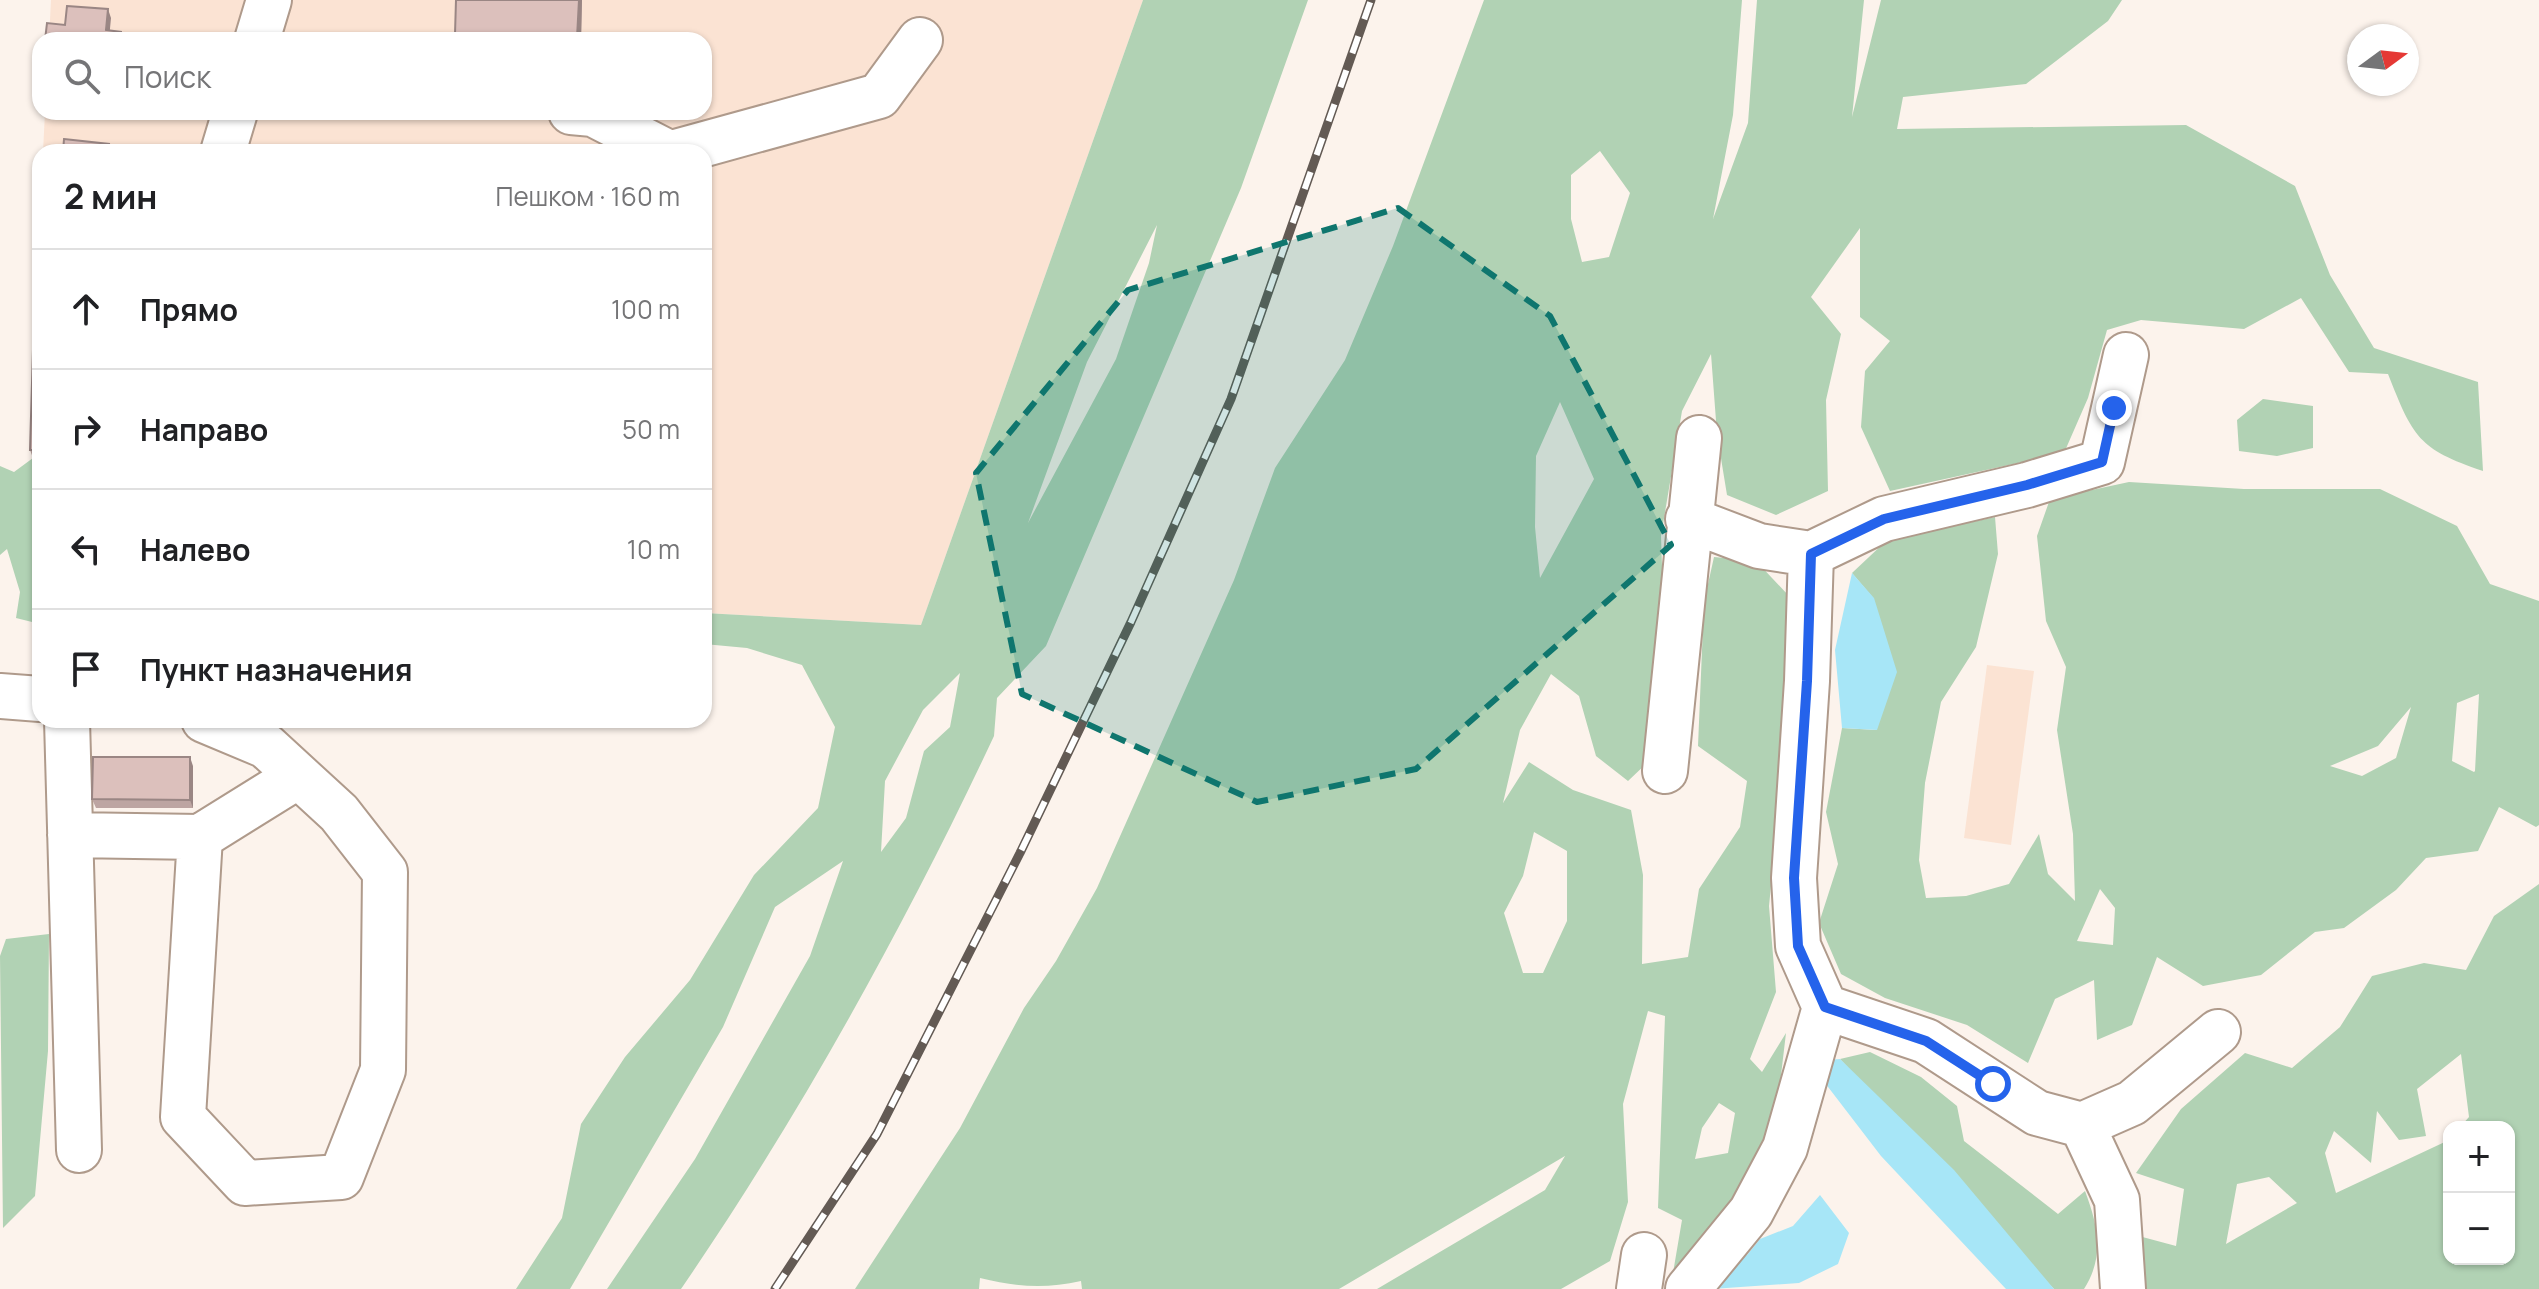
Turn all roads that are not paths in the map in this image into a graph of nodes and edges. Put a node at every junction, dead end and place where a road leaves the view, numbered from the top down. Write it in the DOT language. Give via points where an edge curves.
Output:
graph roads {
  1 [pos="269,0"];
  2 [pos="259,32"];
  3 [pos="920,40"];
  4 [pos="233,120"];
  5 [pos="605,120"];
  6 [pos="225,144"];
  7 [pos="651,144"];
  8 [pos="705,144"];
  9 [pos="2126,355"];
  10 [pos="1699,438"];
  11 [pos="1688,519"];
  12 [pos="1811,554"];
  13 [pos="0,696"];
  14 [pos="32,698"];
  15 [pos="67,728"];
  16 [pos="223,728"];
  17 [pos="1665,771"];
  18 [pos="298,776"];
  19 [pos="70,835"];
  20 [pos="200,837"];
  21 [pos="1825,1007"];
  22 [pos="2218,1032"];
  23 [pos="2082,1125"];
  24 [pos="79,1150"];
  25 [pos="1688,1289"];
  26 [pos="2123,1289"];
  1 -- 2 [label="lane"];
  3 -- 8 [label="lane" via="879,96"];
  4 -- 6 [label="lane"];
  5 -- 7 [label="lane"];
  9 -- 12 [label="lane" via="2102,462 1884,519"];
  10 -- 11 [label="lane"];
  11 -- 12 [label="lane" via="1759,546"];
  11 -- 17 [label="lane"];
  12 -- 21 [label="lane" via="1794,878 1798,946"];
  13 -- 14 [label="lane"];
  15 -- 19 [label="lane"];
  16 -- 18 [label="lane" via="266,746"];
  18 -- 20 [label="lane"];
  18 -- 20 [label="lane" via="339,813 385,872 383,1070 341,1177 245,1183 183,1117"];
  19 -- 20 [label="lane"];
  19 -- 24 [label="lane"];
  21 -- 23 [label="lane" via="1926,1041 2037,1113"];
  21 -- 25 [label="lane" via="1785,1148 1751,1212"];
  22 -- 23 [label="lane" via="2132,1103"];
  23 -- 26 [label="lane" via="2117,1200"];
}
